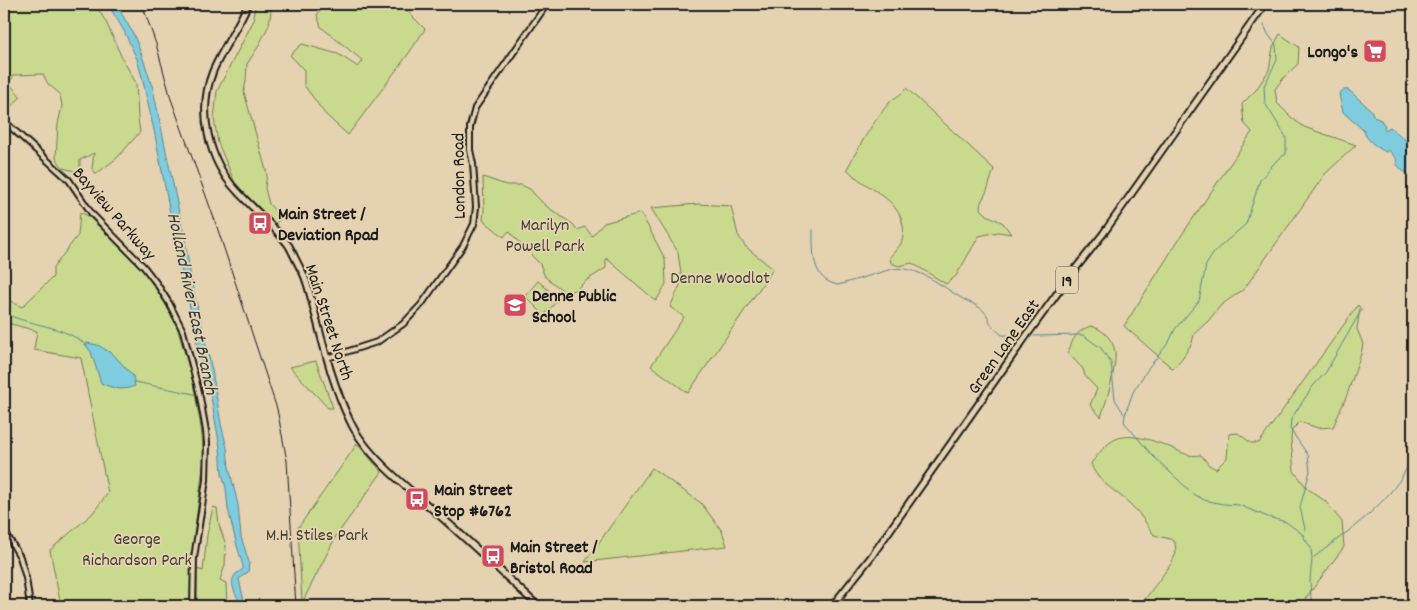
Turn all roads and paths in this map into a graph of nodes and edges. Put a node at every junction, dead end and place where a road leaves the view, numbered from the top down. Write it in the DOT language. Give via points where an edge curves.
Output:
graph roads {
  1 [pos="248,4"];
  2 [pos="547,4"];
  3 [pos="1265,4"];
  4 [pos="4,121"];
  5 [pos="327,358"];
  6 [pos="4,530"];
  7 [pos="30,606"];
  8 [pos="193,606"];
  9 [pos="538,606"];
  10 [pos="832,606"];
  1 -- 5 [label="main road, Main Street North" via="213,72 207,103 208,131 222,172 289,247 304,276"];
  2 -- 5 [label="street, London Road" via="475,108 470,127 470,150 476,207 474,224 463,246 421,305 403,324 377,342"];
  3 -- 10 [label="main road, Green Lane East / 19" via="1103,234"];
  4 -- 8 [label="street, Bayview Parkway" via="69,180 92,214 144,267 169,303 183,331 199,392 207,443 206,480 194,558"];
  5 -- 9 [label="main road, Main Street North" via="351,423 375,457"];
  6 -- 7 [label="street" via="24,567"];
}
